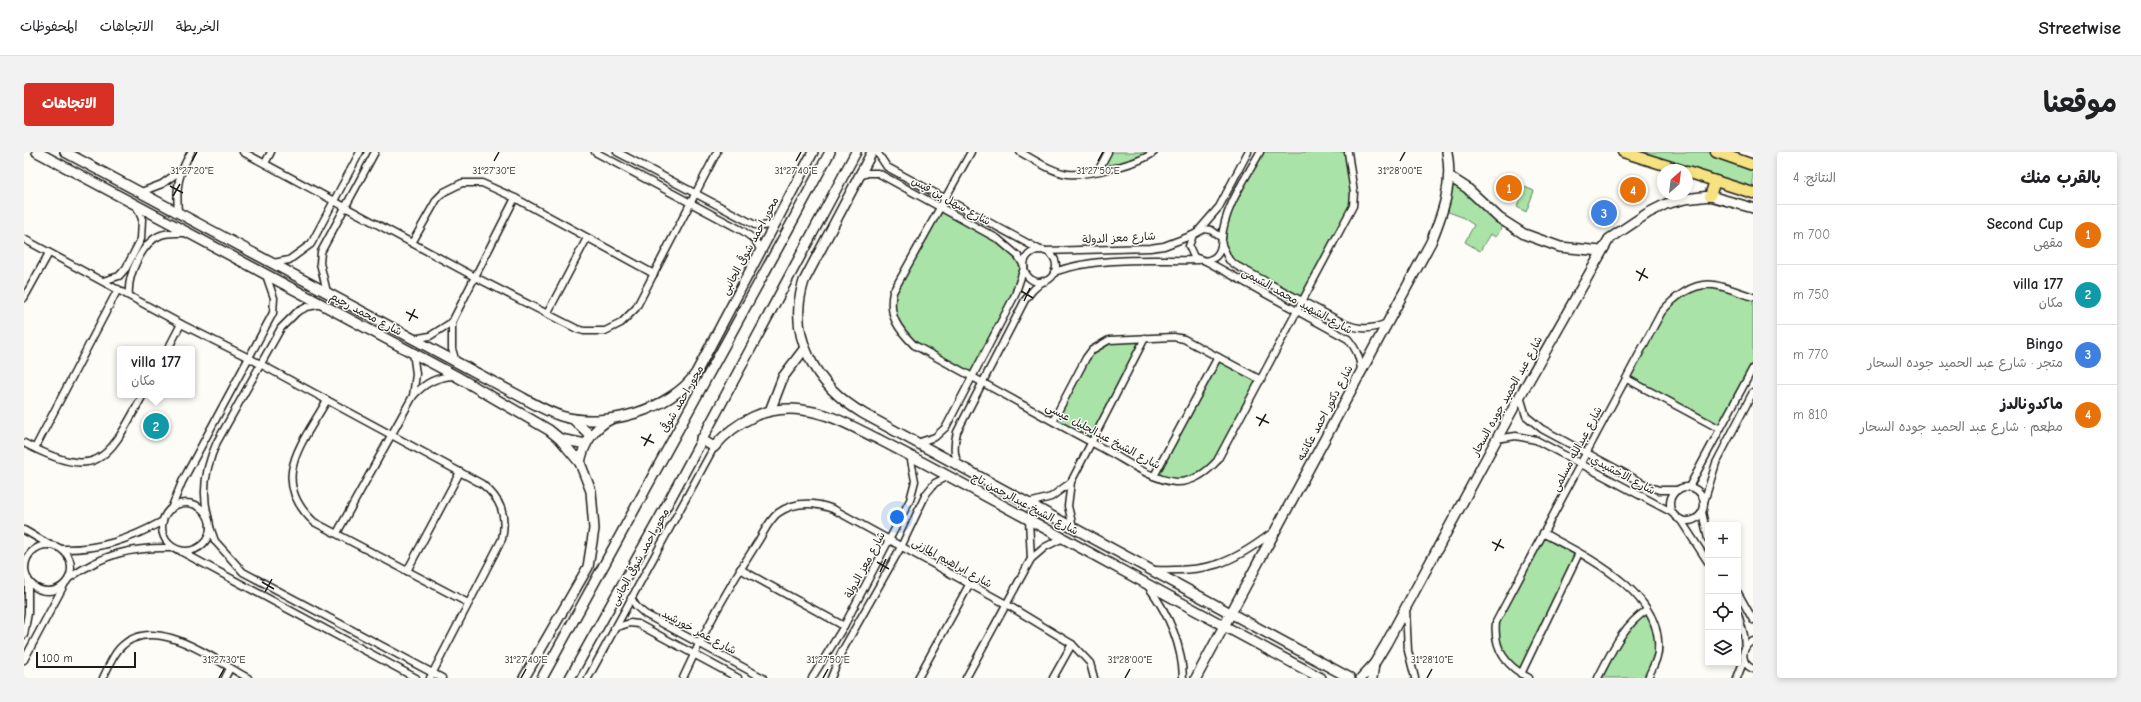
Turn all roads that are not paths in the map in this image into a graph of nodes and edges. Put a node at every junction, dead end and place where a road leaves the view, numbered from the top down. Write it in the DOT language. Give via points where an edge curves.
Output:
graph roads {
  1 [pos="37,152"];
  2 [pos="65,152"];
  3 [pos="191,152"];
  4 [pos="243,152"];
  5 [pos="271,152"];
  6 [pos="360,152"];
  7 [pos="374,152"];
  8 [pos="595,152"];
  9 [pos="617,152"];
  10 [pos="717,152"];
  11 [pos="813,152"];
  12 [pos="830,152"];
  13 [pos="856,152"];
  14 [pos="872,152"];
  15 [pos="877,152"];
  16 [pos="971,152"];
  17 [pos="1108,152"];
  18 [pos="1154,152"];
  19 [pos="1248,152"];
  20 [pos="1260,152"];
  21 [pos="1348,152"];
  22 [pos="1447,152"];
  23 [pos="1623,152"];
  24 [pos="1716,152"];
  25 [pos="1024,153"];
  26 [pos="265,163"];
  27 [pos="1662,164"];
  28 [pos="1753,165"];
  29 [pos="180,171"];
  30 [pos="1098,171"];
  31 [pos="1693,174"];
  32 [pos="859,177"];
  33 [pos="1450,177"];
  34 [pos="1715,181"];
  35 [pos="140,192"];
  36 [pos="1753,193"];
  37 [pos="695,194"];
  38 [pos="1710,196"];
  39 [pos="515,198"];
  40 [pos="946,198"];
  41 [pos="334,202"];
  42 [pos="690,203"];
  43 [pos="136,205"];
  44 [pos="941,207"];
  45 [pos="346,208"];
  46 [pos="1753,208"];
  47 [pos="178,212"];
  48 [pos="776,224"];
  49 [pos="187,233"];
  50 [pos="1195,233"];
  51 [pos="223,236"];
  52 [pos="587,238"];
  53 [pos="1222,238"];
  54 [pos="24,239"];
  55 [pos="412,243"];
  56 [pos="1222,245"];
  57 [pos="216,248"];
  58 [pos="1042,250"];
  59 [pos="761,251"];
  60 [pos="1601,251"];
  61 [pos="49,253"];
  62 [pos="800,258"];
  63 [pos="1202,261"];
  64 [pos="273,262"];
  65 [pos="812,264"];
  66 [pos="1024,267"];
  67 [pos="1054,272"];
  68 [pos="654,274"];
  69 [pos="266,275"];
  70 [pos="475,278"];
  71 [pos="103,281"];
  72 [pos="1043,281"];
  73 [pos="118,289"];
  74 [pos="327,292"];
  75 [pos="129,295"];
  76 [pos="1753,297"];
  77 [pos="24,298"];
  78 [pos="1303,302"];
  79 [pos="322,304"];
  80 [pos="1298,311"];
  81 [pos="547,314"];
  82 [pos="372,317"];
  83 [pos="452,322"];
  84 [pos="1387,323"];
  85 [pos="181,324"];
  86 [pos="367,328"];
  87 [pos="413,338"];
  88 [pos="1145,338"];
  89 [pos="170,346"];
  90 [pos="805,348"];
  91 [pos="413,352"];
  92 [pos="1218,357"];
  93 [pos="250,358"];
  94 [pos="456,362"];
  95 [pos="262,365"];
  96 [pos="1753,368"];
  97 [pos="1361,371"];
  98 [pos="696,373"];
  99 [pos="456,376"];
  100 [pos="973,377"];
  101 [pos="707,379"];
  102 [pos="1627,379"];
  103 [pos="1261,380"];
  104 [pos="983,383"];
  105 [pos="1753,392"];
  106 [pos="413,396"];
  107 [pos="1520,396"];
  108 [pos="141,398"];
  109 [pos="327,400"];
  110 [pos="770,411"];
  111 [pos="616,418"];
  112 [pos="573,419"];
  113 [pos="1053,421"];
  114 [pos="1720,429"];
  115 [pos="392,435"];
  116 [pos="591,436"];
  117 [pos="560,439"];
  118 [pos="701,439"];
  119 [pos="1496,439"];
  120 [pos="1091,442"];
  121 [pos="24,443"];
  122 [pos="917,443"];
  123 [pos="586,444"];
  124 [pos="714,447"];
  125 [pos="35,448"];
  126 [pos="1586,453"];
  127 [pos="910,455"];
  128 [pos="580,463"];
  129 [pos="1580,464"];
  130 [pos="960,466"];
  131 [pos="460,472"];
  132 [pos="949,476"];
  133 [pos="1154,476"];
  134 [pos="1071,482"];
  135 [pos="1689,487"];
  136 [pos="1678,490"];
  137 [pos="1704,502"];
  138 [pos="1027,503"];
  139 [pos="170,509"];
  140 [pos="1702,512"];
  141 [pos="1673,513"];
  142 [pos="208,516"];
  143 [pos="1680,519"];
  144 [pos="1029,520"];
  145 [pos="163,521"];
  146 [pos="1705,526"];
  147 [pos="210,527"];
  148 [pos="1074,528"];
  149 [pos="24,530"];
  150 [pos="1276,530"];
  151 [pos="337,533"];
  152 [pos="1543,533"];
  153 [pos="1063,538"];
  154 [pos="890,540"];
  155 [pos="52,545"];
  156 [pos="902,547"];
  157 [pos="171,548"];
  158 [pos="62,549"];
  159 [pos="182,552"];
  160 [pos="1579,553"];
  161 [pos="1705,558"];
  162 [pos="1031,560"];
  163 [pos="588,567"];
  164 [pos="740,569"];
  165 [pos="1150,570"];
  166 [pos="25,571"];
  167 [pos="408,571"];
  168 [pos="599,573"];
  169 [pos="69,578"];
  170 [pos="28,579"];
  171 [pos="1146,583"];
  172 [pos="64,584"];
  173 [pos="969,584"];
  174 [pos="1739,594"];
  175 [pos="631,598"];
  176 [pos="468,603"];
  177 [pos="1006,604"];
  178 [pos="1406,607"];
  179 [pos="1647,610"];
  180 [pos="1231,613"];
  181 [pos="1753,620"];
  182 [pos="1741,624"];
  183 [pos="844,626"];
  184 [pos="1224,626"];
  185 [pos="614,628"];
  186 [pos="24,635"];
  187 [pos="1753,641"];
  188 [pos="699,643"];
  189 [pos="1072,644"];
  190 [pos="1745,648"];
  191 [pos="694,655"];
  192 [pos="24,660"];
  193 [pos="1744,660"];
  194 [pos="1374,664"];
  195 [pos="230,668"];
  196 [pos="547,668"];
  197 [pos="1753,669"];
  198 [pos="1521,674"];
  199 [pos="431,676"];
  200 [pos="103,678"];
  201 [pos="225,678"];
  202 [pos="248,678"];
  203 [pos="416,678"];
  204 [pos="442,678"];
  205 [pos="524,678"];
  206 [pos="542,678"];
  207 [pos="551,678"];
  208 [pos="570,678"];
  209 [pos="588,678"];
  210 [pos="683,678"];
  211 [pos="738,678"];
  212 [pos="763,678"];
  213 [pos="812,678"];
  214 [pos="831,678"];
  215 [pos="918,678"];
  216 [pos="966,678"];
  217 [pos="1053,678"];
  218 [pos="1094,678"];
  219 [pos="1183,678"];
  220 [pos="1196,678"];
  221 [pos="1321,678"];
  222 [pos="1350,678"];
  223 [pos="1361,678"];
  224 [pos="1372,678"];
  225 [pos="1415,678"];
  226 [pos="1529,678"];
  227 [pos="1598,678"];
  228 [pos="1648,678"];
  229 [pos="1737,678"];
  1 -- 43 [label="street, شارع محمد رحيم"];
  2 -- 35 [label="street, شارع محمد رحيم"];
  3 -- 29 [label="street"];
  4 -- 26 [label="street"];
  5 -- 26 [label="street"];
  6 -- 41 [label="street"];
  7 -- 45 [label="street"];
  8 -- 42 [label="street"];
  9 -- 37 [label="street"];
  10 -- 37 [label="street"];
  11 -- 48 [label="street, محور احمد شوقى الجانبى"];
  12 -- 101 [label="street, محور احمد شوقى"];
  13 -- 62 [label="street"];
  14 -- 32 [label="street"];
  15 -- 40 [label="street, شارع سهل بن قيس" via="887,167"];
  16 -- 40 [label="street, شارع الشيخ عبدالجليل عيسى"];
  17 -- 30 [label="street"];
  18 -- 30 [label="street" via="1141,161"];
  19 -- 50 [label="street, شارع معز الدولة" via="1219,207"];
  20 -- 53 [label="street" via="1229,210"];
  21 -- 78 [label="street, شارع الشيخ عبدالجليل عيسى" via="1354,193 1353,206"];
  22 -- 33 [label="street, شارع دكتور احمد عكاشه"];
  23 -- 27 [label="main road"];
  24 -- 28 [label="main road"];
  25 -- 30 [label="street" via="1057,171 1068,174"];
  26 -- 41 [label="street"];
  29 -- 35 [label="street" via="162,184"];
  29 -- 47 [label="street" via="177,191"];
  31 -- 34 [label="main road"];
  32 -- 44 [label="street, شارع سهل بن قيس" via="868,172 878,173"];
  32 -- 65 [label="street"];
  33 -- 60 [label="street" via="1467,188 1499,218 1524,234 1560,247"];
  33 -- 84 [label="street, شارع دكتور احمد عكاشه" via="1447,198 1432,239"];
  34 -- 36 [label="main road"];
  34 -- 38 [label="main road"];
  35 -- 47 [label="street, شارع محمد رحيم"];
  37 -- 42 [label="street"];
  37 -- 48 [label="street" via="754,225"];
  38 -- 46 [label="street"];
  38 -- 60 [label="street, شارع عبد الحميد جوده السحار" via="1666,204 1648,213 1609,239"];
  39 -- 52 [label="street"];
  39 -- 55 [label="street" via="482,183 467,182 452,186 437,199"];
  39 -- 70 [label="street"];
  40 -- 44 [label="street, شارع الشيخ عبدالجليل عيسى"];
  40 -- 58 [label="street, شارع سهل بن قيس"];
  41 -- 45 [label="street"];
  41 -- 64 [label="street" via="311,244 289,260"];
  42 -- 59 [label="street" via="750,235"];
  42 -- 68 [label="street"];
  43 -- 49 [label="street, شارع محمد رحيم"];
  43 -- 71 [label="street" via="143,226 138,246 119,276"];
  44 -- 66 [label="street, شارع سهل بن قيس" via="998,238 1018,256"];
  44 -- 100 [label="street, شارع الشيخ عبدالجليل عيسى" via="893,292 891,310 898,328 914,345"];
  45 -- 55 [label="street"];
  45 -- 74 [label="street" via="321,252 320,268"];
  47 -- 51 [label="street, شارع محمد رحيم"];
  48 -- 59 [label="street, محور احمد شوقى الجانبى"];
  49 -- 57 [label="street, شارع محمد رحيم"];
  49 -- 75 [label="street" via="167,233 151,241 130,276"];
  50 -- 53 [label="street" via="1211,230"];
  50 -- 58 [label="street, شارع معز الدولة" via="1164,246 1150,248"];
  50 -- 63 [label="street" via="1189,246 1191,252"];
  51 -- 57 [label="street"];
  51 -- 64 [label="street, شارع محمد رحيم"];
  52 -- 68 [label="street"];
  52 -- 81 [label="street"];
  53 -- 56 [label="street"];
  54 -- 61 [label="street"];
  55 -- 70 [label="street"];
  56 -- 63 [label="street" via="1217,256"];
  56 -- 78 [label="street, شارع الشهيد محمد الشيمى" via="1230,260 1237,266"];
  57 -- 69 [label="street, شارع محمد رحيم"];
  58 -- 66 [label="street" via="1028,255"];
  58 -- 67 [label="street" via="1054,260"];
  59 -- 98 [label="street, محور احمد شوقى الجانبى"];
  60 -- 107 [label="street, شارع عبد الحميد جوده السحار"];
  61 -- 71 [label="street"];
  61 -- 77 [label="street"];
  62 -- 65 [label="street"];
  62 -- 118 [label="street"];
  63 -- 67 [label="street, شارع معز الدولة" via="1101,261"];
  63 -- 80 [label="street, شارع الشهيد محمد الشيمى"];
  64 -- 74 [label="street, شارع محمد رحيم"];
  65 -- 90 [label="street" via="804,280 798,307 798,321"];
  66 -- 72 [label="street" via="1031,279"];
  66 -- 100 [label="street" via="1015,294"];
  67 -- 72 [label="street"];
  68 -- 81 [label="street" via="636,308 621,323 605,330 584,331"];
  69 -- 79 [label="street, شارع محمد رحيم"];
  69 -- 93 [label="street" via="272,288 274,306 268,324"];
  70 -- 81 [label="street"];
  70 -- 83 [label="street"];
  71 -- 73 [label="street"];
  72 -- 104 [label="street" via="1025,300"];
  73 -- 75 [label="street"];
  73 -- 125 [label="street"];
  74 -- 82 [label="street, شارع محمد رحيم"];
  75 -- 85 [label="street"];
  76 -- 102 [label="street, شارع عبدالله مسلمى" via="1714,285 1694,288 1675,298 1662,313"];
  78 -- 80 [label="street, شارع الشيخ عبدالجليل عيسى"];
  78 -- 84 [label="street, شارع الشهيد محمد الشيمى" via="1354,328 1371,329"];
  79 -- 86 [label="street, شارع محمد رحيم"];
  79 -- 95 [label="street" via="308,307 287,320"];
  80 -- 97 [label="street, شارع الشهيد محمد الشيمى" via="1348,339 1358,354"];
  80 -- 103 [label="street, شارع الشيخ عبدالجليل عيسى"];
  82 -- 86 [label="street"];
  82 -- 87 [label="street, شارع محمد رحيم"];
  83 -- 87 [label="street" via="430,336"];
  83 -- 94 [label="street" via="452,349"];
  84 -- 97 [label="street, شارع دكتور احمد عكاشه"];
  85 -- 89 [label="street"];
  85 -- 93 [label="street"];
  86 -- 91 [label="street, شارع محمد رحيم"];
  87 -- 94 [label="street, شارع محمد رحيم"];
  88 -- 92 [label="street" via="1174,336"];
  88 -- 113 [label="street" via="1110,340 1092,350"];
  88 -- 120 [label="street"];
  90 -- 110 [label="street" via="783,377"];
  90 -- 122 [label="street, شارع الشيخ عبدالرحمن تاج" via="819,375 839,397"];
  91 -- 99 [label="street, شارع محمد رحيم"];
  91 -- 106 [label="street" via="416,374"];
  92 -- 103 [label="street"];
  92 -- 133 [label="street"];
  93 -- 95 [label="street"];
  93 -- 139 [label="street" via="182,482"];
  94 -- 112 [label="street, شارع محمد رحيم" via="554,414"];
  95 -- 109 [label="street"];
  95 -- 142 [label="street" via="208,461 204,491"];
  96 -- 114 [label="street"];
  97 -- 150 [label="street, شارع دكتور احمد عكاشه"];
  98 -- 101 [label="street"];
  98 -- 111 [label="street, شارع محمد رحيم" via="679,392 662,403"];
  99 -- 106 [label="street" via="432,380"];
  99 -- 117 [label="street, شارع محمد رحيم" via="536,422"];
  100 -- 104 [label="street, شارع الشيخ عبدالجليل عيسى"];
  100 -- 122 [label="street" via="941,433"];
  101 -- 168 [label="street, محور احمد شوقى"];
  102 -- 114 [label="street"];
  102 -- 126 [label="street, شارع عبدالله مسلمى"];
  103 -- 133 [label="street, شارع الشيخ عبدالجليل عيسى" via="1217,461 1209,470 1189,481 1177,482"];
  104 -- 113 [label="street, شارع الشيخ عبدالجليل عيسى"];
  104 -- 130 [label="street" via="955,439 954,453"];
  105 -- 137 [label="street" via="1716,463"];
  106 -- 115 [label="street"];
  107 -- 119 [label="street, شارع عبد الحميد جوده السحار"];
  107 -- 126 [label="street, شارع الاخشيدي" via="1524,411 1533,423"];
  108 -- 125 [label="street" via="115,445 98,458 87,462 73,462 57,459"];
  109 -- 115 [label="street"];
  109 -- 151 [label="street" via="296,456 291,469 291,484 294,498 302,511 314,522"];
  110 -- 124 [label="street, شارع الشيخ عبدالرحمن تاج" via="743,420 725,433"];
  110 -- 127 [label="street, شارع الشيخ عبدالرحمن تاج" via="787,408 837,418"];
  111 -- 112 [label="street, شارع محمد رحيم"];
  111 -- 116 [label="street" via="602,424"];
  112 -- 116 [label="street"];
  113 -- 120 [label="street, شارع الشيخ عبدالجليل عيسى"];
  114 -- 135 [label="street"];
  115 -- 131 [label="street"];
  115 -- 151 [label="street"];
  116 -- 123 [label="street"];
  117 -- 123 [label="street"];
  117 -- 128 [label="street, شارع محمد رحيم"];
  118 -- 124 [label="street"];
  118 -- 208 [label="street"];
  119 -- 129 [label="street, شارع الاخشيدي" via="1526,437"];
  119 -- 178 [label="street, شارع عبد الحميد جوده السحار"];
  120 -- 133 [label="street, شارع الشيخ عبدالجليل عيسى"];
  120 -- 134 [label="street"];
  121 -- 125 [label="street"];
  122 -- 127 [label="street"];
  122 -- 130 [label="street, شارع الشيخ عبدالرحمن تاج"];
  123 -- 128 [label="street"];
  124 -- 175 [label="street, محور احمد شوقى الجانبى"];
  126 -- 129 [label="street, شارع عبدالله مسلمى"];
  126 -- 136 [label="street, شارع الاخشيدي" via="1650,487 1659,490"];
  127 -- 132 [label="street, شارع الشيخ عبدالرحمن تاج"];
  127 -- 154 [label="street, شارع معز الدولة" via="915,474 914,488"];
  128 -- 163 [label="street, شارع محمد رحيم" via="591,491 593,510 592,548"];
  129 -- 141 [label="street, شارع الاخشيدي"];
  129 -- 152 [label="street, شارع عبدالله مسلمى"];
  130 -- 138 [label="street, شارع الشيخ عبدالرحمن تاج"];
  131 -- 167 [label="street"];
  131 -- 176 [label="street" via="492,492 504,514 502,539"];
  132 -- 144 [label="street, شارع الشيخ عبدالرحمن تاج"];
  132 -- 156 [label="street, شارع معز الدولة" via="935,483 926,494"];
  134 -- 138 [label="street" via="1051,497"];
  134 -- 148 [label="street" via="1068,506"];
  135 -- 136 [label="street"];
  135 -- 137 [label="street" via="1699,492"];
  136 -- 141 [label="street" via="1670,501"];
  137 -- 140 [label="street"];
  138 -- 148 [label="street, شارع الشيخ عبدالرحمن تاج"];
  139 -- 142 [label="street" via="178,505 194,505"];
  139 -- 145 [label="street"];
  140 -- 143 [label="street" via="1692,520"];
  140 -- 146 [label="street"];
  141 -- 143 [label="street"];
  142 -- 147 [label="street"];
  143 -- 161 [label="street"];
  144 -- 153 [label="street, شارع الشيخ عبدالرحمن تاج"];
  144 -- 162 [label="street"];
  145 -- 157 [label="street" via="162,529"];
  145 -- 158 [label="street" via="141,533 103,546"];
  147 -- 159 [label="street" via="209,535 202,545"];
  147 -- 199 [label="street" via="215,541 243,572"];
  148 -- 165 [label="street, شارع الشيخ عبدالرحمن تاج"];
  149 -- 155 [label="street"];
  150 -- 165 [label="street" via="1247,551 1218,565 1187,571"];
  150 -- 180 [label="street, شارع دكتور احمد عكاشه"];
  151 -- 167 [label="street"];
  152 -- 160 [label="street"];
  152 -- 198 [label="street, شارع عبدالله مسلمى" via="1496,622 1499,651 1504,660"];
  153 -- 162 [label="street" via="1046,547"];
  153 -- 171 [label="street, شارع الشيخ عبدالرحمن تاج"];
  154 -- 156 [label="street, شارع ابراهيم المازنى"];
  154 -- 164 [label="street, شارع ابراهيم المازنى" via="822,504 797,504 777,514"];
  154 -- 183 [label="street, شارع معز الدولة"];
  155 -- 158 [label="street"];
  155 -- 166 [label="street" via="44,545 32,552"];
  156 -- 173 [label="street, شارع ابراهيم المازنى"];
  156 -- 214 [label="street, شارع معز الدولة" via="845,646"];
  157 -- 159 [label="street"];
  157 -- 169 [label="street" via="124,550 87,565"];
  158 -- 169 [label="street" via="71,562"];
  159 -- 203 [label="street"];
  160 -- 179 [label="street" via="1616,575"];
  160 -- 198 [label="street"];
  162 -- 177 [label="street"];
  163 -- 168 [label="street"];
  163 -- 205 [label="street"];
  164 -- 183 [label="street"];
  164 -- 188 [label="street, شارع ابراهيم المازنى"];
  165 -- 180 [label="street, شارع الشيخ عبدالرحمن تاج"];
  166 -- 170 [label="street"];
  167 -- 176 [label="street"];
  168 -- 196 [label="street, محور احمد شوقى"];
  169 -- 172 [label="street"];
  170 -- 172 [label="street" via="41,590 58,589"];
  170 -- 186 [label="street" via="28,613"];
  171 -- 184 [label="street, شارع الشيخ عبدالرحمن تاج"];
  171 -- 219 [label="street" via="1160,603 1173,630"];
  172 -- 192 [label="street"];
  173 -- 177 [label="street, شارع ابراهيم المازنى"];
  173 -- 215 [label="street"];
  174 -- 181 [label="street"];
  175 -- 185 [label="street, محور احمد شوقى الجانبى"];
  175 -- 188 [label="street, شارع عمر خورشيد" via="644,614"];
  176 -- 199 [label="street"];
  177 -- 189 [label="street, شارع ابراهيم المازنى"];
  177 -- 216 [label="street"];
  178 -- 194 [label="street, شارع عبد الحميد جوده السحار"];
  178 -- 225 [label="street" via="1408,651"];
  179 -- 227 [label="street" via="1626,628"];
  179 -- 228 [label="street" via="1658,642 1658,653"];
  180 -- 184 [label="street, شارع دكتور احمد عكاشه"];
  180 -- 222 [label="street, شارع الشيخ عبدالرحمن تاج"];
  182 -- 190 [label="street"];
  183 -- 213 [label="street, شارع معز الدولة"];
  184 -- 220 [label="street, شارع دكتور احمد عكاشه"];
  184 -- 221 [label="street, شارع الشيخ عبدالرحمن تاج"];
  185 -- 191 [label="street, شارع عمر خورشيد" via="630,623 638,624"];
  185 -- 209 [label="street, محور احمد شوقى الجانبى"];
  187 -- 190 [label="street"];
  188 -- 191 [label="street, شارع ابراهيم المازنى"];
  188 -- 212 [label="street, شارع عمر خورشيد"];
  189 -- 217 [label="street"];
  189 -- 218 [label="street, شارع ابراهيم المازنى" via="1090,663"];
  190 -- 193 [label="street"];
  191 -- 210 [label="street, شارع ابراهيم المازنى"];
  191 -- 211 [label="street, شارع عمر خورشيد"];
  193 -- 197 [label="street"];
  193 -- 229 [label="street"];
  194 -- 223 [label="street, شارع عبد الحميد جوده السحار"];
  194 -- 224 [label="street, شارع عبد الحميد جوده السحار"];
  195 -- 200 [label="street" via="180,641 153,634 130,640 120,648"];
  195 -- 201 [label="street"];
  195 -- 202 [label="street"];
  196 -- 206 [label="street, محور احمد شوقى"];
  196 -- 207 [label="street"];
  198 -- 226 [label="street, شارع عبدالله مسلمى"];
  199 -- 204 [label="street"];
}
